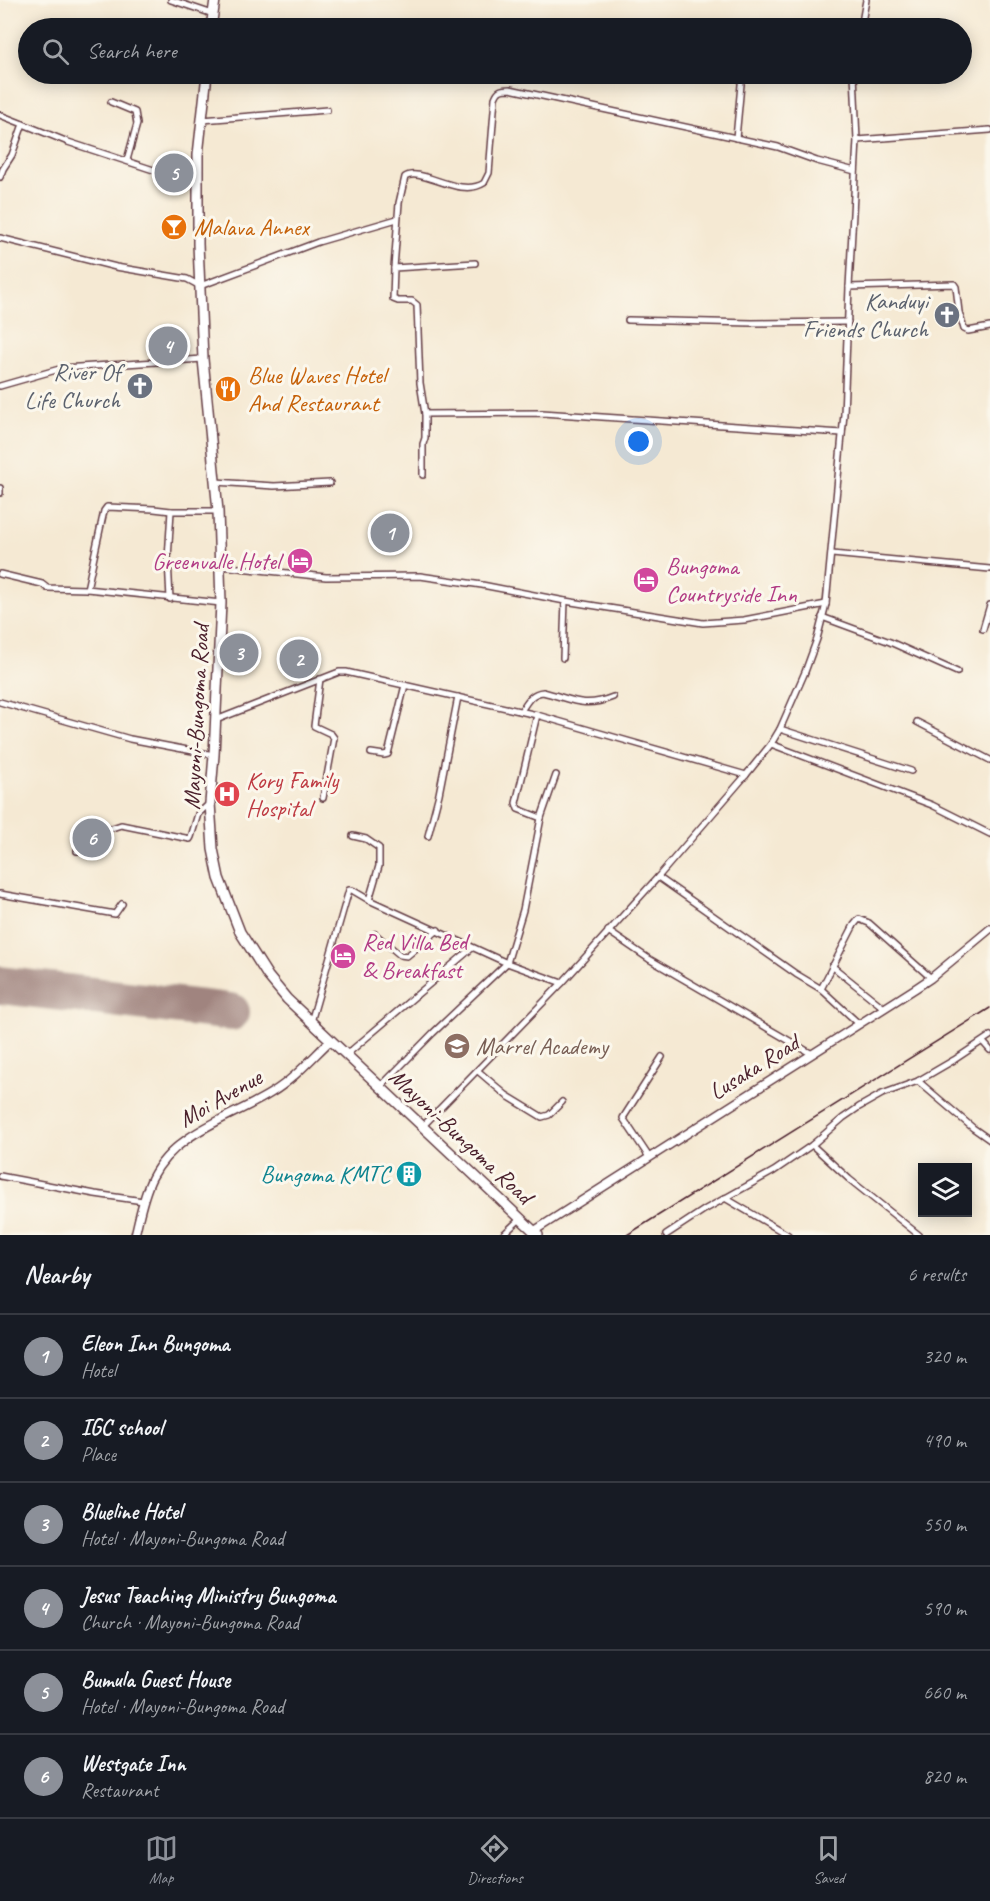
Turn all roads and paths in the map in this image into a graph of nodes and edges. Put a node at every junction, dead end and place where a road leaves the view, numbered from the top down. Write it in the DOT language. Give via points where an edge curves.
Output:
graph roads {
  1 [pos="171,0"];
  2 [pos="215,0"];
  3 [pos="866,0"];
  4 [pos="213,14"];
  5 [pos="212,18"];
  6 [pos="863,18"];
  7 [pos="206,84"];
  8 [pos="740,84"];
  9 [pos="854,84"];
  10 [pos="111,102"];
  11 [pos="327,110"];
  12 [pos="0,115"];
  13 [pos="202,120"];
  14 [pos="23,124"];
  15 [pos="990,130"];
  16 [pos="736,138"];
  17 [pos="857,140"];
  18 [pos="127,160"];
  19 [pos="1,168"];
  20 [pos="855,171"];
  21 [pos="0,177"];
  22 [pos="198,183"];
  23 [pos="397,219"];
  24 [pos="0,238"];
  25 [pos="476,263"];
  26 [pos="394,268"];
  27 [pos="200,286"];
  28 [pos="849,286"];
  29 [pos="628,320"];
  30 [pos="848,322"];
  31 [pos="990,327"];
  32 [pos="203,359"];
  33 [pos="0,386"];
  34 [pos="425,414"];
  35 [pos="842,433"];
  36 [pos="423,475"];
  37 [pos="216,482"];
  38 [pos="330,483"];
  39 [pos="0,488"];
  40 [pos="0,493"];
  41 [pos="171,512"];
  42 [pos="218,512"];
  43 [pos="832,554"];
  44 [pos="220,566"];
  45 [pos="990,569"];
  46 [pos="0,574"];
  47 [pos="87,589"];
  48 [pos="170,599"];
  49 [pos="564,602"];
  50 [pos="221,603"];
  51 [pos="826,604"];
  52 [pos="990,605"];
  53 [pos="822,617"];
  54 [pos="983,629"];
  55 [pos="564,658"];
  56 [pos="957,672"];
  57 [pos="320,679"];
  58 [pos="405,685"];
  59 [pos="458,697"];
  60 [pos="614,697"];
  61 [pos="0,702"];
  62 [pos="521,711"];
  63 [pos="537,715"];
  64 [pos="216,720"];
  65 [pos="917,722"];
  66 [pos="780,729"];
  67 [pos="771,744"];
  68 [pos="371,753"];
  69 [pos="214,755"];
  70 [pos="990,760"];
  71 [pos="911,771"];
  72 [pos="556,775"];
  73 [pos="746,775"];
  74 [pos="323,798"];
  75 [pos="210,803"];
  76 [pos="542,818"];
  77 [pos="109,829"];
  78 [pos="990,834"];
  79 [pos="354,836"];
  80 [pos="428,836"];
  81 [pos="104,841"];
  82 [pos="77,851"];
  83 [pos="658,878"];
  84 [pos="0,894"];
  85 [pos="369,900"];
  86 [pos="122,904"];
  87 [pos="990,929"];
  88 [pos="438,930"];
  89 [pos="608,931"];
  90 [pos="375,934"];
  91 [pos="472,948"];
  92 [pos="507,963"];
  93 [pos="832,966"];
  94 [pos="931,978"];
  95 [pos="562,983"];
  96 [pos="820,989"];
  97 [pos="884,1008"];
  98 [pos="311,1022"];
  99 [pos="858,1023"];
  100 [pos="990,1036"];
  101 [pos="330,1041"];
  102 [pos="983,1042"];
  103 [pos="990,1050"];
  104 [pos="812,1054"];
  105 [pos="346,1055"];
  106 [pos="662,1057"];
  107 [pos="478,1071"];
  108 [pos="918,1081"];
  109 [pos="380,1087"];
  110 [pos="562,1102"];
  111 [pos="422,1126"];
  112 [pos="990,1140"];
  113 [pos="812,1145"];
  114 [pos="649,1157"];
  115 [pos="0,1176"];
  116 [pos="725,1198"];
  117 [pos="143,1200"];
  118 [pos="520,1219"];
  119 [pos="536,1233"];
  120 [pos="135,1235"];
  121 [pos="503,1235"];
  122 [pos="666,1235"];
  123 [pos="788,1235"];
  124 [pos="919,1235"];
  1 -- 4 [label="street"];
  2 -- 4 [label="main road"];
  3 -- 6 [label="street"];
  4 -- 5 [label="main road"];
  7 -- 13 [label="main road, Mayoni-Bungoma Road"];
  8 -- 16 [label="street"];
  9 -- 17 [label="street"];
  10 -- 18 [label="street" via="135,112 137,118"];
  11 -- 13 [label="street"];
  12 -- 14 [label="street"];
  13 -- 22 [label="main road, Mayoni-Bungoma Road"];
  14 -- 18 [label="street"];
  14 -- 19 [label="street" via="12,155"];
  15 -- 17 [label="street"];
  16 -- 20 [label="street"];
  16 -- 23 [label="street" via="502,89 495,98 487,179 480,185 463,188 410,174 403,181"];
  17 -- 20 [label="street"];
  18 -- 22 [label="street"];
  19 -- 21 [label="street"];
  20 -- 28 [label="street"];
  22 -- 27 [label="main road, Mayoni-Bungoma Road"];
  23 -- 26 [label="street"];
  23 -- 27 [label="street" via="318,242"];
  24 -- 27 [label="street" via="116,267 187,279"];
  25 -- 26 [label="street"];
  26 -- 34 [label="street" via="393,299 417,305"];
  27 -- 32 [label="main road, Mayoni-Bungoma Road"];
  28 -- 30 [label="street"];
  28 -- 31 [label="street" via="954,284 964,328 968,331"];
  29 -- 30 [label="street"];
  30 -- 35 [label="street"];
  32 -- 33 [label="street" via="63,368"];
  32 -- 37 [label="main road, Mayoni-Bungoma Road"];
  34 -- 35 [label="street" via="542,413"];
  34 -- 36 [label="street"];
  35 -- 43 [label="street"];
  37 -- 38 [label="street" via="274,486"];
  37 -- 42 [label="main road, Mayoni-Bungoma Road"];
  39 -- 40 [label="street"];
  41 -- 42 [label="street"];
  41 -- 47 [label="street" via="105,508"];
  41 -- 48 [label="street"];
  42 -- 44 [label="main road, Mayoni-Bungoma Road"];
  43 -- 45 [label="street"];
  43 -- 51 [label="street"];
  44 -- 49 [label="street" via="326,577 420,576"];
  44 -- 50 [label="main road, Mayoni-Bungoma Road"];
  46 -- 47 [label="street" via="47,588"];
  47 -- 48 [label="street"];
  48 -- 50 [label="street"];
  49 -- 51 [label="street" via="703,623 744,620"];
  49 -- 55 [label="street"];
  50 -- 64 [label="main road, Mayoni-Bungoma Road"];
  51 -- 53 [label="street"];
  52 -- 54 [label="street"];
  53 -- 56 [label="street"];
  53 -- 66 [label="street" via="805,672"];
  57 -- 58 [label="street" via="346,672"];
  57 -- 64 [label="street"];
  57 -- 74 [label="street" via="314,726 334,736"];
  58 -- 59 [label="street"];
  58 -- 68 [label="street" via="388,754"];
  59 -- 62 [label="street"];
  59 -- 80 [label="street"];
  60 -- 62 [label="street" via="599,703 578,703 538,692"];
  61 -- 69 [label="street" via="130,739"];
  62 -- 63 [label="street"];
  63 -- 73 [label="street"];
  63 -- 76 [label="street" via="516,803 518,809"];
  64 -- 69 [label="main road, Mayoni-Bungoma Road"];
  65 -- 70 [label="street"];
  66 -- 67 [label="street"];
  66 -- 71 [label="street"];
  67 -- 73 [label="street"];
  67 -- 78 [label="street" via="896,790"];
  69 -- 75 [label="main road, Mayoni-Bungoma Road"];
  72 -- 76 [label="street"];
  73 -- 83 [label="street"];
  75 -- 77 [label="street" via="198,814 190,838 121,825"];
  75 -- 98 [label="main road, Mayoni-Bungoma Road" via="219,878 240,932 268,976"];
  76 -- 92 [label="street" via="523,910"];
  77 -- 81 [label="street"];
  77 -- 82 [label="street" via="86,823"];
  79 -- 85 [label="street" via="379,848 379,866"];
  83 -- 89 [label="street"];
  83 -- 96 [label="street"];
  84 -- 86 [label="street" via="115,914"];
  85 -- 88 [label="street"];
  85 -- 98 [label="street" via="352,890 347,892"];
  87 -- 94 [label="street, Lusaka Road"];
  88 -- 90 [label="street" via="407,956 400,955"];
  88 -- 91 [label="street"];
  89 -- 95 [label="street"];
  89 -- 104 [label="street"];
  91 -- 92 [label="street"];
  91 -- 105 [label="street"];
  92 -- 95 [label="street"];
  92 -- 109 [label="street"];
  93 -- 94 [label="street" via="859,919 867,921"];
  93 -- 96 [label="street"];
  93 -- 97 [label="street"];
  94 -- 97 [label="street, Lusaka Road"];
  95 -- 107 [label="street"];
  96 -- 99 [label="street"];
  97 -- 99 [label="street, Lusaka Road"];
  98 -- 101 [label="main road, Mayoni-Bungoma Road"];
  99 -- 104 [label="street, Lusaka Road"];
  100 -- 102 [label="street"];
  101 -- 105 [label="main road, Mayoni-Bungoma Road"];
  101 -- 117 [label="street, Moi Avenue" via="273,1092 183,1141 160,1165"];
  102 -- 103 [label="street"];
  102 -- 108 [label="street"];
  104 -- 114 [label="street, Lusaka Road"];
  105 -- 109 [label="main road, Mayoni-Bungoma Road"];
  106 -- 114 [label="street" via="623,1118"];
  107 -- 110 [label="street" via="542,1118"];
  107 -- 111 [label="street"];
  108 -- 112 [label="street"];
  108 -- 113 [label="street" via="859,1107"];
  109 -- 111 [label="main road, Mayoni-Bungoma Road"];
  111 -- 118 [label="main road, Mayoni-Bungoma Road"];
  113 -- 116 [label="street"];
  113 -- 124 [label="street"];
  114 -- 119 [label="street, Lusaka Road"];
  115 -- 117 [label="street"];
  116 -- 122 [label="street"];
  116 -- 123 [label="street"];
  117 -- 120 [label="street, Moi Avenue"];
  118 -- 119 [label="main road, Mayoni-Bungoma Road"];
  118 -- 121 [label="street"];
}
